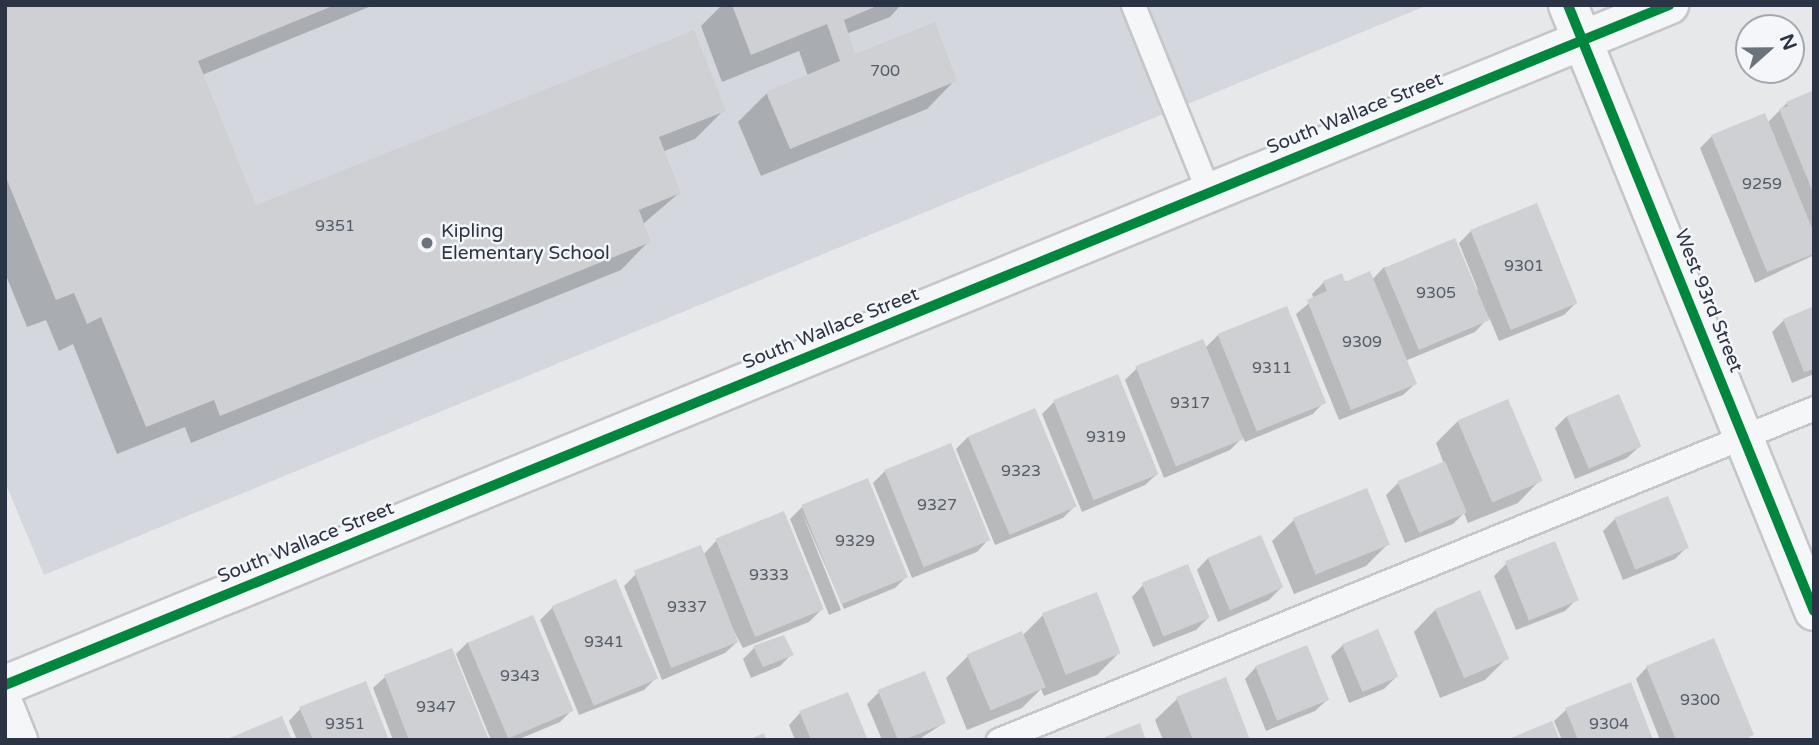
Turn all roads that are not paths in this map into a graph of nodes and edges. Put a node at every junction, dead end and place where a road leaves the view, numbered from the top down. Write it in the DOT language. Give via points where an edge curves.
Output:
graph roads {
  1 [pos="1133,5"];
  2 [pos="1568,5"];
  3 [pos="1669,5"];
  4 [pos="1582,40"];
  5 [pos="1209,193"];
  6 [pos="1814,408"];
  7 [pos="1743,436"];
  8 [pos="1814,611"];
  9 [pos="5,685"];
  10 [pos="5,708"];
  11 [pos="18,740"];
  12 [pos="998,740"];
  1 -- 5 [label="lane"];
  2 -- 4 [label="street, West 93rd Street"];
  3 -- 4 [label="street, South Wallace Street"];
  4 -- 5 [label="street, South Wallace Street"];
  4 -- 7 [label="street, West 93rd Street"];
  5 -- 9 [label="street, South Wallace Street"];
  6 -- 7 [label="lane"];
  7 -- 8 [label="street, West 93rd Street"];
  7 -- 12 [label="lane"];
  10 -- 11 [label="street"];
}
